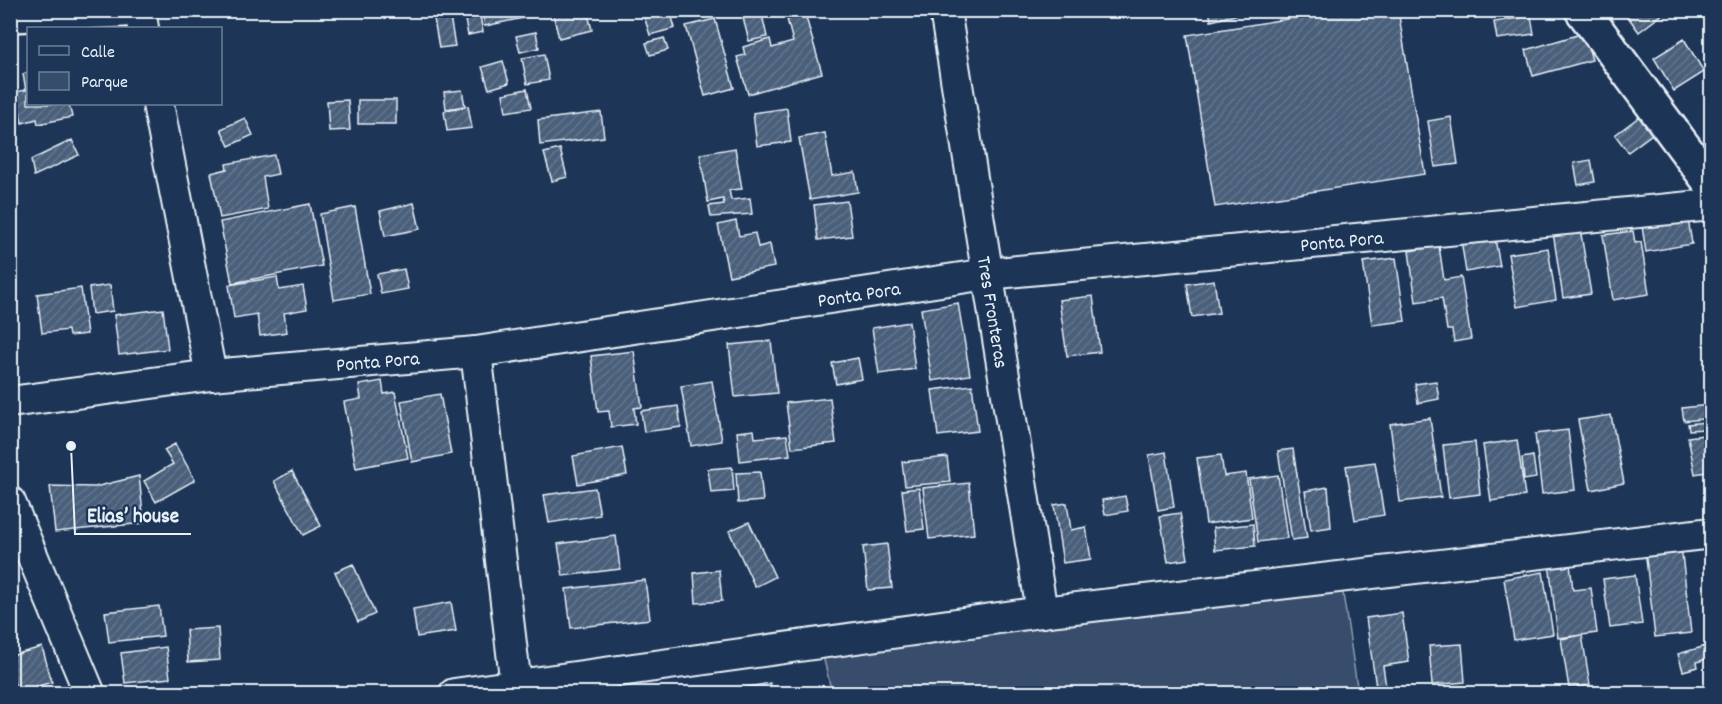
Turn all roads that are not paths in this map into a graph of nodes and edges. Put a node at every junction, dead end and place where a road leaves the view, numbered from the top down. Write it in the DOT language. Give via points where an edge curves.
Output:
graph roads {
  1 [pos="124,10"];
  2 [pos="140,10"];
  3 [pos="945,10"];
  4 [pos="1582,10"];
  5 [pos="10,15"];
  6 [pos="143,27"];
  7 [pos="158,105"];
  8 [pos="1712,185"];
  9 [pos="1712,205"];
  10 [pos="987,274"];
  11 [pos="476,352"];
  12 [pos="211,375"];
  13 [pos="10,402"];
  14 [pos="10,502"];
  15 [pos="1712,534"];
  16 [pos="1042,612"];
  17 [pos="516,690"];
  18 [pos="90,693"];
  19 [pos="454,693"];
  1 -- 5 [label="street"];
  2 -- 6 [label="street"];
  3 -- 10 [label="street, Tres Fronteras"];
  4 -- 8 [label="street"];
  7 -- 12 [label="street"];
  9 -- 10 [label="street, Ponta Pora"];
  10 -- 11 [label="street, Ponta Pora"];
  10 -- 16 [label="street, Tres Fronteras"];
  11 -- 12 [label="street, Ponta Pora"];
  11 -- 17 [label="street"];
  12 -- 13 [label="street, Ponta Pora"];
  14 -- 18 [label="street"];
  15 -- 16 [label="street"];
  16 -- 17 [label="street"];
  17 -- 19 [label="street"];
}
